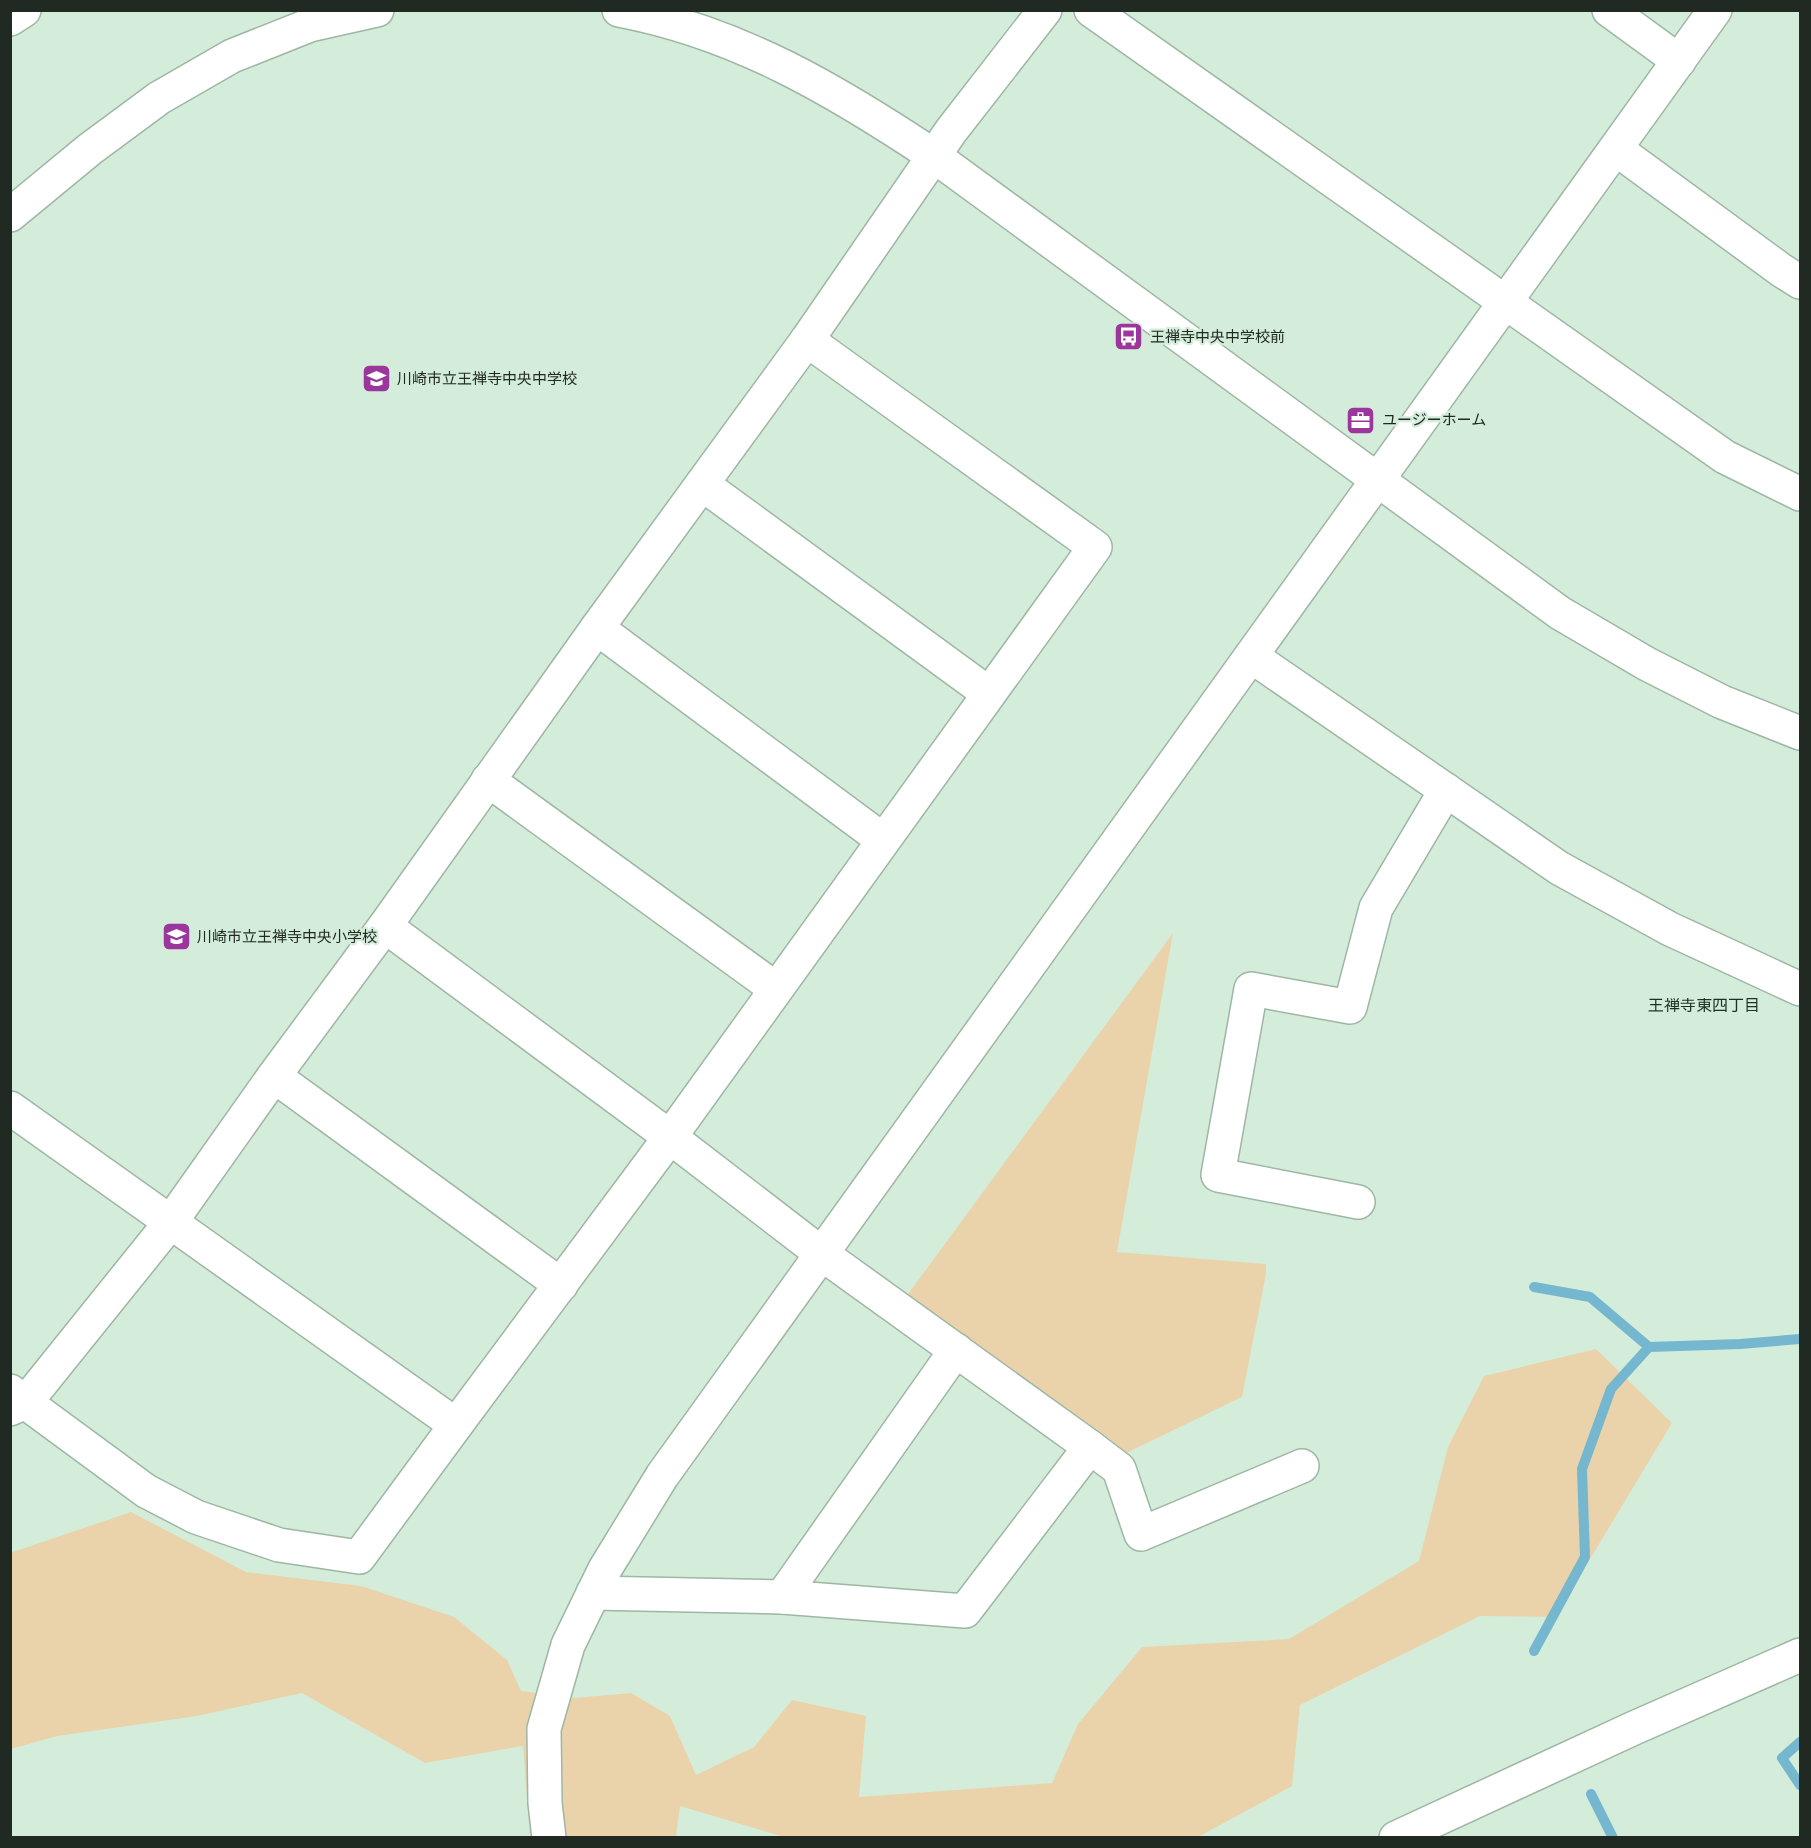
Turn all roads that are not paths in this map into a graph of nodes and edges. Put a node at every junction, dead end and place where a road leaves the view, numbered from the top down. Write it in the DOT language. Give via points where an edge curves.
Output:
graph roads {
  1 [pos="24,10"];
  2 [pos="376,10"];
  3 [pos="619,10"];
  4 [pos="1045,10"];
  5 [pos="1091,10"];
  6 [pos="1609,10"];
  7 [pos="1715,10"];
  8 [pos="10,19"];
  9 [pos="1679,61"];
  10 [pos="1616,148"];
  11 [pos="933,156"];
  12 [pos="10,215"];
  13 [pos="1800,282"];
  14 [pos="1505,303"];
  15 [pos="807,340"];
  16 [pos="1378,480"];
  17 [pos="702,484"];
  18 [pos="1800,494"];
  19 [pos="597,628"];
  20 [pos="1251,656"];
  21 [pos="988,693"];
  22 [pos="1800,733"];
  23 [pos="488,780"];
  24 [pos="1446,790"];
  25 [pos="883,840"];
  26 [pos="386,926"];
  27 [pos="776,989"];
  28 [pos="1800,989"];
  29 [pos="274,1076"];
  30 [pos="10,1108"];
  31 [pos="670,1137"];
  32 [pos="1358,1202"];
  33 [pos="170,1223"];
  34 [pos="822,1254"];
  35 [pos="561,1284"];
  36 [pos="956,1350"];
  37 [pos="16,1400"];
  38 [pos="456,1425"];
  39 [pos="1090,1447"];
  40 [pos="1302,1466"];
  41 [pos="593,1593"];
  42 [pos="782,1597"];
  43 [pos="1800,1655"];
  44 [pos="549,1838"];
  45 [pos="1396,1838"];
  1 -- 8 [label="street"];
  2 -- 12 [label="street" via="310,25 232,56 159,98"];
  3 -- 11 [label="street" via="650,16 771,59 874,116"];
  4 -- 11 [label="street"];
  5 -- 14 [label="street"];
  6 -- 9 [label="street"];
  7 -- 9 [label="street"];
  9 -- 10 [label="street"];
  10 -- 13 [label="street"];
  10 -- 14 [label="street"];
  11 -- 15 [label="street"];
  11 -- 16 [label="street"];
  14 -- 16 [label="street"];
  14 -- 18 [label="street" via="1725,457"];
  15 -- 17 [label="street"];
  15 -- 21 [label="street" via="1095,547"];
  16 -- 20 [label="street"];
  16 -- 22 [label="street" via="1560,613 1722,702"];
  17 -- 19 [label="street"];
  17 -- 21 [label="street"];
  19 -- 23 [label="street"];
  19 -- 25 [label="street"];
  20 -- 24 [label="street"];
  20 -- 34 [label="street"];
  21 -- 25 [label="street"];
  23 -- 26 [label="street"];
  23 -- 27 [label="street"];
  24 -- 28 [label="street" via="1559,868 1670,929"];
  24 -- 32 [label="street" via="1376,908 1350,1007 1251,989 1218,1175"];
  25 -- 27 [label="street"];
  26 -- 29 [label="street"];
  26 -- 31 [label="street"];
  27 -- 31 [label="street"];
  29 -- 33 [label="street"];
  29 -- 35 [label="street"];
  30 -- 33 [label="street"];
  31 -- 34 [label="street"];
  31 -- 35 [label="street"];
  33 -- 37 [label="street"];
  33 -- 38 [label="street"];
  34 -- 36 [label="street"];
  34 -- 41 [label="street" via="662,1476"];
  35 -- 38 [label="street"];
  36 -- 39 [label="street"];
  36 -- 42 [label="street"];
  37 -- 38 [label="street" via="146,1491 196,1517 279,1545 359,1557"];
  39 -- 40 [label="street" via="1119,1469 1141,1534"];
  39 -- 42 [label="street" via="965,1611"];
  41 -- 42 [label="street"];
  41 -- 44 [label="street" via="568,1645 544,1730"];
  43 -- 45 [label="street"];
}
